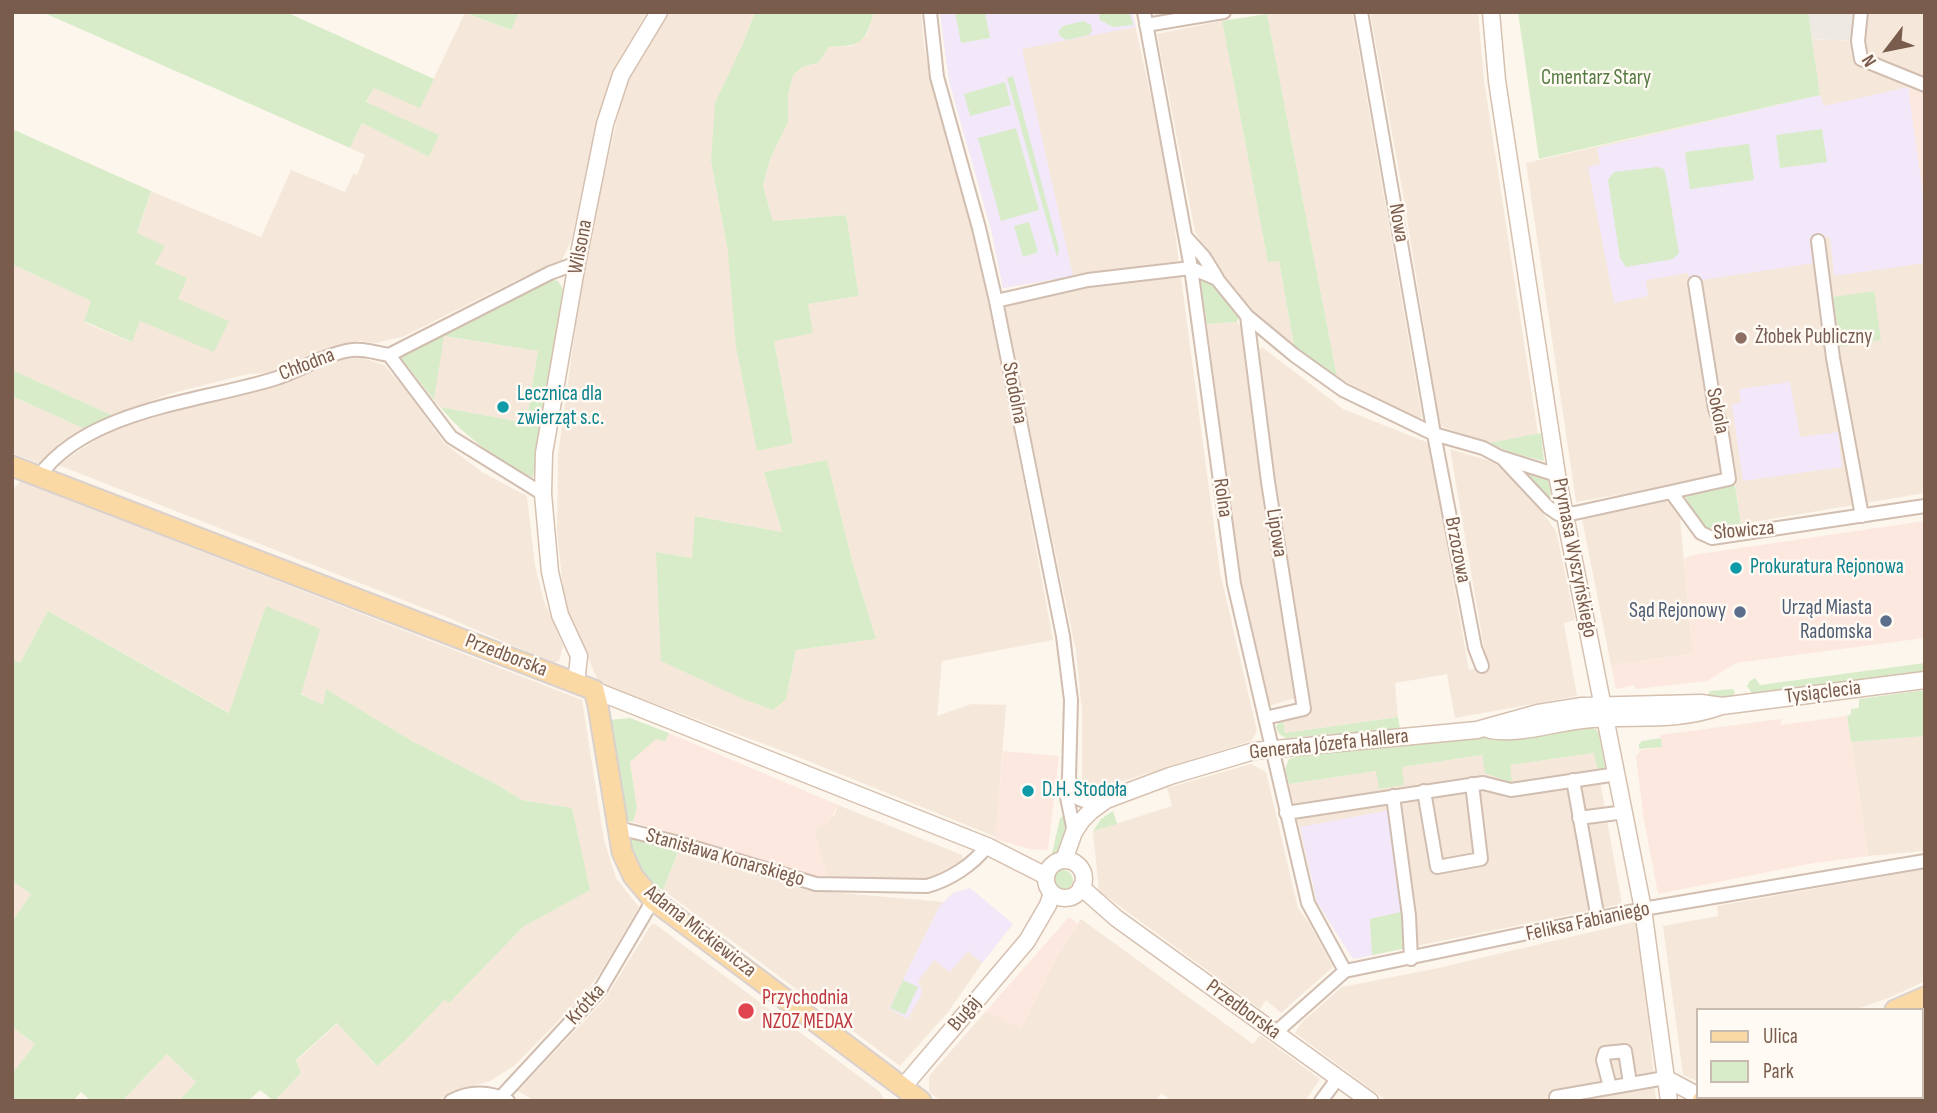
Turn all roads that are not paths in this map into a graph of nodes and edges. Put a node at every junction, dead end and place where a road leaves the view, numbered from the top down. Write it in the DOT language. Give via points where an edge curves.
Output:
graph roads {
  1 [pos="659,12"];
  2 [pos="930,12"];
  3 [pos="1224,12"];
  4 [pos="1361,12"];
  5 [pos="1491,12"];
  6 [pos="1861,12"];
  7 [pos="1145,19"];
  8 [pos="1925,85"];
  9 [pos="1186,236"];
  10 [pos="1818,242"];
  11 [pos="577,263"];
  12 [pos="1191,268"];
  13 [pos="1217,279"];
  14 [pos="1695,283"];
  15 [pos="996,300"];
  16 [pos="1247,316"];
  17 [pos="389,355"];
  18 [pos="1434,434"];
  19 [pos="1500,457"];
  20 [pos="12,466"];
  21 [pos="1557,475"];
  22 [pos="39,476"];
  23 [pos="1671,492"];
  24 [pos="543,494"];
  25 [pos="1925,506"];
  26 [pos="1566,515"];
  27 [pos="1862,516"];
  28 [pos="1482,666"];
  29 [pos="1925,680"];
  30 [pos="585,687"];
  31 [pos="1604,712"];
  32 [pos="1265,718"];
  33 [pos="1270,748"];
  34 [pos="1618,774"];
  35 [pos="1069,778"];
  36 [pos="1573,780"];
  37 [pos="1472,784"];
  38 [pos="1424,791"];
  39 [pos="1393,796"];
  40 [pos="1098,806"];
  41 [pos="1625,812"];
  42 [pos="1286,813"];
  43 [pos="1579,818"];
  44 [pos="618,828"];
  45 [pos="1074,832"];
  46 [pos="993,848"];
  47 [pos="1925,861"];
  48 [pos="1059,867"];
  49 [pos="1067,893"];
  50 [pos="653,900"];
  51 [pos="1643,909"];
  52 [pos="1598,919"];
  53 [pos="1411,959"];
  54 [pos="1345,971"];
  55 [pos="1925,996"];
  56 [pos="1899,1008"];
  57 [pos="1275,1033"];
  58 [pos="1338,1078"];
  59 [pos="1665,1078"];
  60 [pos="1630,1083"];
  61 [pos="1610,1087"];
  62 [pos="1696,1094"];
  63 [pos="910,1095"];
  64 [pos="1556,1097"];
  65 [pos="505,1099"];
  66 [pos="451,1101"];
  67 [pos="1321,1101"];
  68 [pos="1370,1101"];
  69 [pos="1669,1101"];
  1 -- 11 [label="street, Wilsona" via="615,90"];
  2 -- 15 [label="street, Stodolna" via="937,77"];
  3 -- 7 [label="street"];
  4 -- 18 [label="street, Nowa"];
  5 -- 21 [label="street, Prymasa Wyszyńskiego" via="1499,94"];
  6 -- 8 [label="street" via="1860,59"];
  7 -- 9 [label="street, Rolna"];
  9 -- 12 [label="street, Rolna"];
  9 -- 13 [label="street"];
  10 -- 27 [label="street" via="1833,358"];
  11 -- 17 [label="street"];
  11 -- 24 [label="street, Wilsona" via="544,453"];
  12 -- 13 [label="street"];
  12 -- 15 [label="street" via="1088,280"];
  12 -- 32 [label="street, Rolna" via="1234,584"];
  13 -- 16 [label="street"];
  14 -- 23 [label="street, Sokola" via="1729,479"];
  15 -- 35 [label="street, Stodolna" via="1063,636 1071,699"];
  16 -- 18 [label="street" via="1343,390"];
  16 -- 32 [label="street, Lipowa" via="1304,709"];
  17 -- 22 [label="street, Chłodna" via="346,351 275,378 127,416 74,444"];
  17 -- 24 [label="street" via="451,437"];
  18 -- 19 [label="street"];
  18 -- 28 [label="street, Brzozowa"];
  19 -- 21 [label="street"];
  19 -- 26 [label="street" via="1548,507"];
  20 -- 22 [label="main road, Przedborska"];
  21 -- 26 [label="street, Prymasa Wyszyńskiego"];
  22 -- 30 [label="main road, Przedborska"];
  23 -- 26 [label="street"];
  23 -- 27 [label="street, Słowicza" via="1696,527 1712,538"];
  24 -- 30 [label="street, Wilsona" via="553,591 579,656"];
  25 -- 27 [label="street, Słowicza"];
  26 -- 31 [label="street, Prymasa Wyszyńskiego"];
  29 -- 31 [label="street, Tysiąclecia" via="1722,706 1675,718"];
  30 -- 44 [label="main road, Adama Mickiewicza" via="598,706"];
  30 -- 46 [label="street, Przedborska"];
  31 -- 33 [label="street, Generała Józefa Hallera" via="1515,730 1485,728"];
  31 -- 34 [label="street, Prymasa Wyszyńskiego"];
  32 -- 33 [label="street, Rolna"];
  33 -- 40 [label="street, Generała Józefa Hallera" via="1170,776"];
  33 -- 42 [label="street, Rolna"];
  34 -- 36 [label="street"];
  34 -- 41 [label="street, Prymasa Wyszyńskiego"];
  35 -- 40 [label="street" via="1079,799"];
  35 -- 45 [label="street, Stodolna" via="1067,801"];
  36 -- 37 [label="street" via="1511,790"];
  36 -- 43 [label="street"];
  37 -- 38 [label="street"];
  37 -- 38 [label="street" via="1481,859 1437,867"];
  38 -- 39 [label="street"];
  39 -- 42 [label="street"];
  39 -- 53 [label="street"];
  40 -- 45 [label="street, Generała Józefa Hallera"];
  40 -- 48 [label="street" via="1075,856"];
  41 -- 43 [label="street"];
  41 -- 51 [label="street, Prymasa Wyszyńskiego"];
  42 -- 54 [label="street, Rolna" via="1308,903"];
  43 -- 52 [label="street"];
  44 -- 46 [label="street, Stanisława Konarskiego" via="816,884 927,886"];
  44 -- 50 [label="main road, Adama Mickiewicza" via="627,866"];
  45 -- 48 [label="street, Generała Józefa Hallera"];
  46 -- 48 [label="street, Przedborska"];
  47 -- 51 [label="street, Feliksa Fabianiego"];
  48 -- 49 [label="street" via="1048,887"];
  48 -- 49 [label="street" via="1082,872"];
  49 -- 57 [label="street, Przedborska" via="1116,918"];
  49 -- 63 [label="street, Bugaj"];
  50 -- 63 [label="main road, Adama Mickiewicza"];
  50 -- 65 [label="street, Krótka" via="600,990"];
  51 -- 52 [label="street, Feliksa Fabianiego"];
  51 -- 59 [label="street, Prymasa Wyszyńskiego"];
  52 -- 53 [label="street, Feliksa Fabianiego"];
  53 -- 54 [label="street, Feliksa Fabianiego"];
  54 -- 57 [label="street"];
  55 -- 56 [label="main road"];
  57 -- 58 [label="street, Przedborska"];
  58 -- 67 [label="street"];
  58 -- 68 [label="street, Przedborska"];
  59 -- 60 [label="street"];
  59 -- 62 [label="street"];
  59 -- 69 [label="street, Prymasa Wyszyńskiego"];
  60 -- 61 [label="street"];
  60 -- 61 [label="street" via="1625,1051 1605,1053"];
  61 -- 64 [label="street"];
  65 -- 66 [label="street" via="470,1094"];
}
